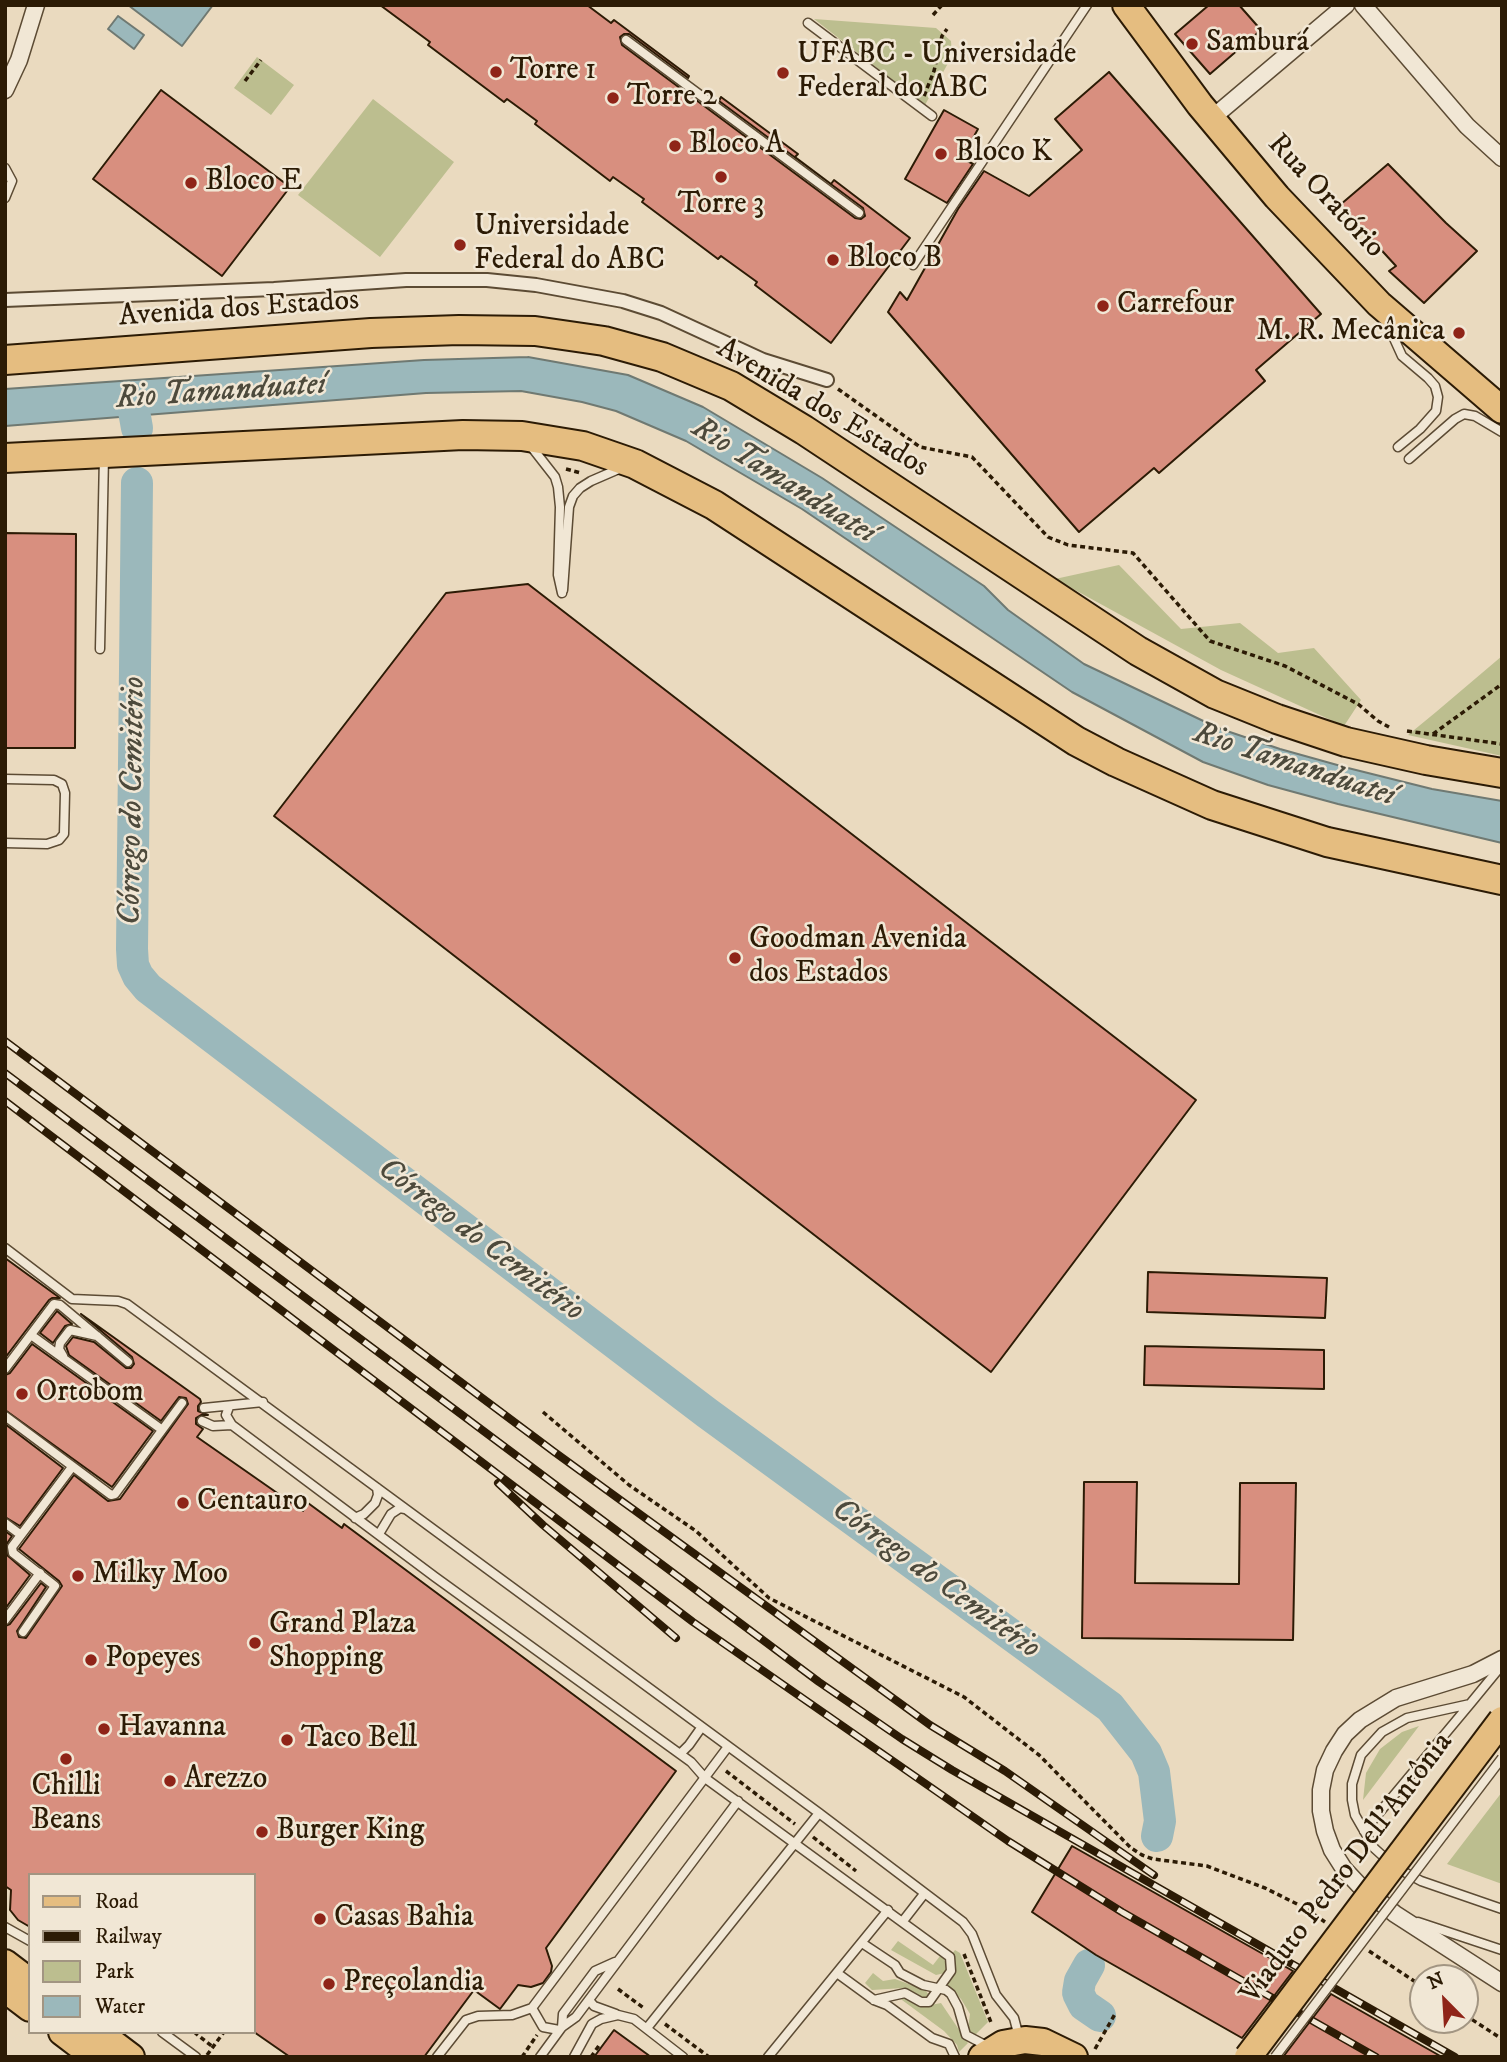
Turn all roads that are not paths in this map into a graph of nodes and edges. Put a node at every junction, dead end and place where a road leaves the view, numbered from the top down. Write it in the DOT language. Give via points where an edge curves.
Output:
graph roads {
  1 [pos="36,5"];
  2 [pos="1087,5"];
  3 [pos="1126,5"];
  4 [pos="1346,5"];
  5 [pos="1363,5"];
  6 [pos="808,23"];
  7 [pos="626,40"];
  8 [pos="5,90"];
  9 [pos="932,116"];
  10 [pos="1211,119"];
  11 [pos="1502,158"];
  12 [pos="5,168"];
  13 [pos="5,198"];
  14 [pos="859,213"];
  15 [pos="913,265"];
  16 [pos="5,300"];
  17 [pos="1379,304"];
  18 [pos="5,359"];
  19 [pos="827,380"];
  20 [pos="1502,410"];
  21 [pos="1502,432"];
  22 [pos="522,436"];
  23 [pos="1398,447"];
  24 [pos="104,454"];
  25 [pos="5,458"];
  26 [pos="1409,459"];
  27 [pos="635,464"];
  28 [pos="100,649"];
  29 [pos="1502,773"];
  30 [pos="5,779"];
  31 [pos="5,843"];
  32 [pos="1502,880"];
  33 [pos="5,1248"];
  34 [pos="31,1335"];
  35 [pos="99,1336"];
  36 [pos="64,1358"];
  37 [pos="128,1362"];
  38 [pos="5,1369"];
  39 [pos="263,1402"];
  40 [pos="182,1403"];
  41 [pos="229,1407"];
  42 [pos="204,1408"];
  43 [pos="5,1416"];
  44 [pos="202,1421"];
  45 [pos="232,1425"];
  46 [pos="161,1430"];
  47 [pos="72,1467"];
  48 [pos="377,1488"];
  49 [pos="405,1509"];
  50 [pos="355,1518"];
  51 [pos="5,1524"];
  52 [pos="379,1534"];
  53 [pos="21,1535"];
  54 [pos="40,1573"];
  55 [pos="5,1619"];
  56 [pos="23,1632"];
  57 [pos="1502,1659"];
  58 [pos="1502,1665"];
  59 [pos="1470,1704"];
  60 [pos="1502,1720"];
  61 [pos="701,1728"];
  62 [pos="727,1748"];
  63 [pos="680,1754"];
  64 [pos="1502,1758"];
  65 [pos="705,1777"];
  66 [pos="738,1801"];
  67 [pos="819,1813"];
  68 [pos="1364,1831"];
  69 [pos="795,1843"];
  70 [pos="924,1894"];
  71 [pos="1502,1909"];
  72 [pos="888,1910"];
  73 [pos="1395,1914"];
  74 [pos="903,1921"];
  75 [pos="5,1927"];
  76 [pos="28,1940"];
  77 [pos="862,1943"];
  78 [pos="1502,1950"];
  79 [pos="619,1959"];
  80 [pos="5,1963"];
  81 [pos="837,1973"];
  82 [pos="28,1980"];
  83 [pos="1502,1983"];
  84 [pos="937,1988"];
  85 [pos="5,1989"];
  86 [pos="589,2000"];
  87 [pos="874,2000"];
  88 [pos="28,2006"];
  89 [pos="532,2008"];
  90 [pos="618,2015"];
  91 [pos="560,2028"];
  92 [pos="647,2028"];
  93 [pos="65,2034"];
  94 [pos="101,2034"];
  95 [pos="165,2034"];
  96 [pos="1027,2044"];
  97 [pos="988,2053"];
  98 [pos="1083,2055"];
  99 [pos="95,2057"];
  100 [pos="131,2057"];
  101 [pos="196,2057"];
  102 [pos="437,2057"];
  103 [pos="540,2057"];
  104 [pos="573,2057"];
  105 [pos="683,2057"];
  106 [pos="768,2057"];
  107 [pos="955,2057"];
  108 [pos="1248,2057"];
  109 [pos="1275,2057"];
  1 -- 8 [label="street"];
  2 -- 15 [label="lane"];
  3 -- 10 [label="main road, Rua Oratório"];
  4 -- 10 [label="street"];
  5 -- 11 [label="street" via="1466,126"];
  6 -- 9 [label="lane"];
  7 -- 14 [label="lane"];
  10 -- 17 [label="main road, Rua Oratório" via="1277,197"];
  12 -- 13 [label="lane" via="12,181"];
  16 -- 19 [label="street" via="406,279 487,280 623,301 661,313 763,360"];
  17 -- 20 [label="main road, Rua Oratório"];
  17 -- 23 [label="lane" via="1402,356 1428,378 1438,397 1436,411"];
  18 -- 29 [label="highway, Avenida dos Estados" via="459,330 536,331 604,341 662,357 731,386 804,430 1138,651 1215,694 1346,742"];
  21 -- 26 [label="lane" via="1464,414"];
  22 -- 24 [label="highway" via="463,435"];
  22 -- 27 [label="highway" via="559,440"];
  22 -- 27 [label="lane" via="558,487 562,593 573,496 600,476"];
  24 -- 25 [label="highway"];
  24 -- 28 [label="lane"];
  27 -- 32 [label="highway" via="714,505 1076,741 1116,762 1212,806 1326,842"];
  30 -- 31 [label="lane" via="54,779 65,793 64,834 59,840"];
  33 -- 39 [label="lane" via="72,1299 124,1302"];
  34 -- 35 [label="lane" via="54,1304"];
  34 -- 36 [label="lane"];
  34 -- 38 [label="lane"];
  35 -- 36 [label="lane" via="71,1330 60,1343"];
  35 -- 37 [label="lane"];
  36 -- 46 [label="lane"];
  39 -- 41 [label="lane"];
  39 -- 48 [label="lane"];
  40 -- 46 [label="lane"];
  41 -- 42 [label="lane"];
  41 -- 45 [label="lane" via="226,1415"];
  43 -- 47 [label="lane"];
  44 -- 45 [label="lane" via="213,1426"];
  45 -- 50 [label="lane"];
  46 -- 47 [label="lane" via="115,1494 106,1494"];
  47 -- 53 [label="lane"];
  48 -- 49 [label="lane"];
  48 -- 50 [label="lane" via="375,1503"];
  49 -- 52 [label="lane" via="391,1514"];
  49 -- 61 [label="lane"];
  50 -- 52 [label="lane"];
  51 -- 53 [label="lane"];
  52 -- 63 [label="lane"];
  53 -- 54 [label="lane" via="11,1550"];
  54 -- 55 [label="lane"];
  54 -- 56 [label="lane" via="53,1583 54,1590"];
  57 -- 73 [label="street" via="1377,1708 1345,1734 1325,1770 1321,1811 1332,1850 1359,1885"];
  58 -- 59 [label="lane"];
  59 -- 68 [label="lane"];
  59 -- 68 [label="lane" via="1407,1718 1370,1742 1352,1784 1355,1815"];
  60 -- 108 [label="main road, Viaduto Pedro Dell'Antônia, bridge"];
  61 -- 62 [label="lane"];
  61 -- 63 [label="lane"];
  62 -- 65 [label="lane"];
  62 -- 67 [label="lane"];
  63 -- 65 [label="lane"];
  64 -- 109 [label="lane, Viaduto Pedro Dell'Antônia, bridge"];
  65 -- 66 [label="lane"];
  65 -- 89 [label="lane"];
  66 -- 69 [label="lane"];
  66 -- 79 [label="lane"];
  67 -- 69 [label="lane"];
  67 -- 70 [label="lane"];
  68 -- 71 [label="lane" via="1374,1848 1405,1874"];
  69 -- 72 [label="lane"];
  69 -- 92 [label="lane"];
  70 -- 74 [label="lane"];
  70 -- 96 [label="lane" via="970,1929 996,1995"];
  72 -- 74 [label="lane"];
  72 -- 77 [label="lane"];
  73 -- 78 [label="lane"];
  73 -- 83 [label="street"];
  74 -- 84 [label="lane" via="950,1957 951,1971"];
  75 -- 76 [label="lane"];
  77 -- 81 [label="lane"];
  77 -- 84 [label="lane" via="900,1973"];
  79 -- 86 [label="lane"];
  79 -- 91 [label="lane" via="595,1971 563,2014"];
  80 -- 82 [label="main road"];
  81 -- 87 [label="lane"];
  81 -- 106 [label="lane"];
  84 -- 87 [label="lane" via="929,2002 905,1993"];
  84 -- 97 [label="lane" via="951,1994 967,2037"];
  85 -- 88 [label="main road"];
  86 -- 90 [label="lane"];
  86 -- 91 [label="lane"];
  87 -- 107 [label="lane" via="949,2044"];
  89 -- 91 [label="lane" via="543,2027"];
  89 -- 102 [label="lane" via="466,2020"];
  90 -- 92 [label="lane"];
  90 -- 104 [label="lane" via="592,2024"];
  91 -- 103 [label="lane"];
  92 -- 105 [label="lane"];
  93 -- 99 [label="main road"];
  94 -- 100 [label="main road"];
  95 -- 101 [label="lane"];
  96 -- 97 [label="main road"];
  96 -- 98 [label="main road" via="1043,2042"];
}
